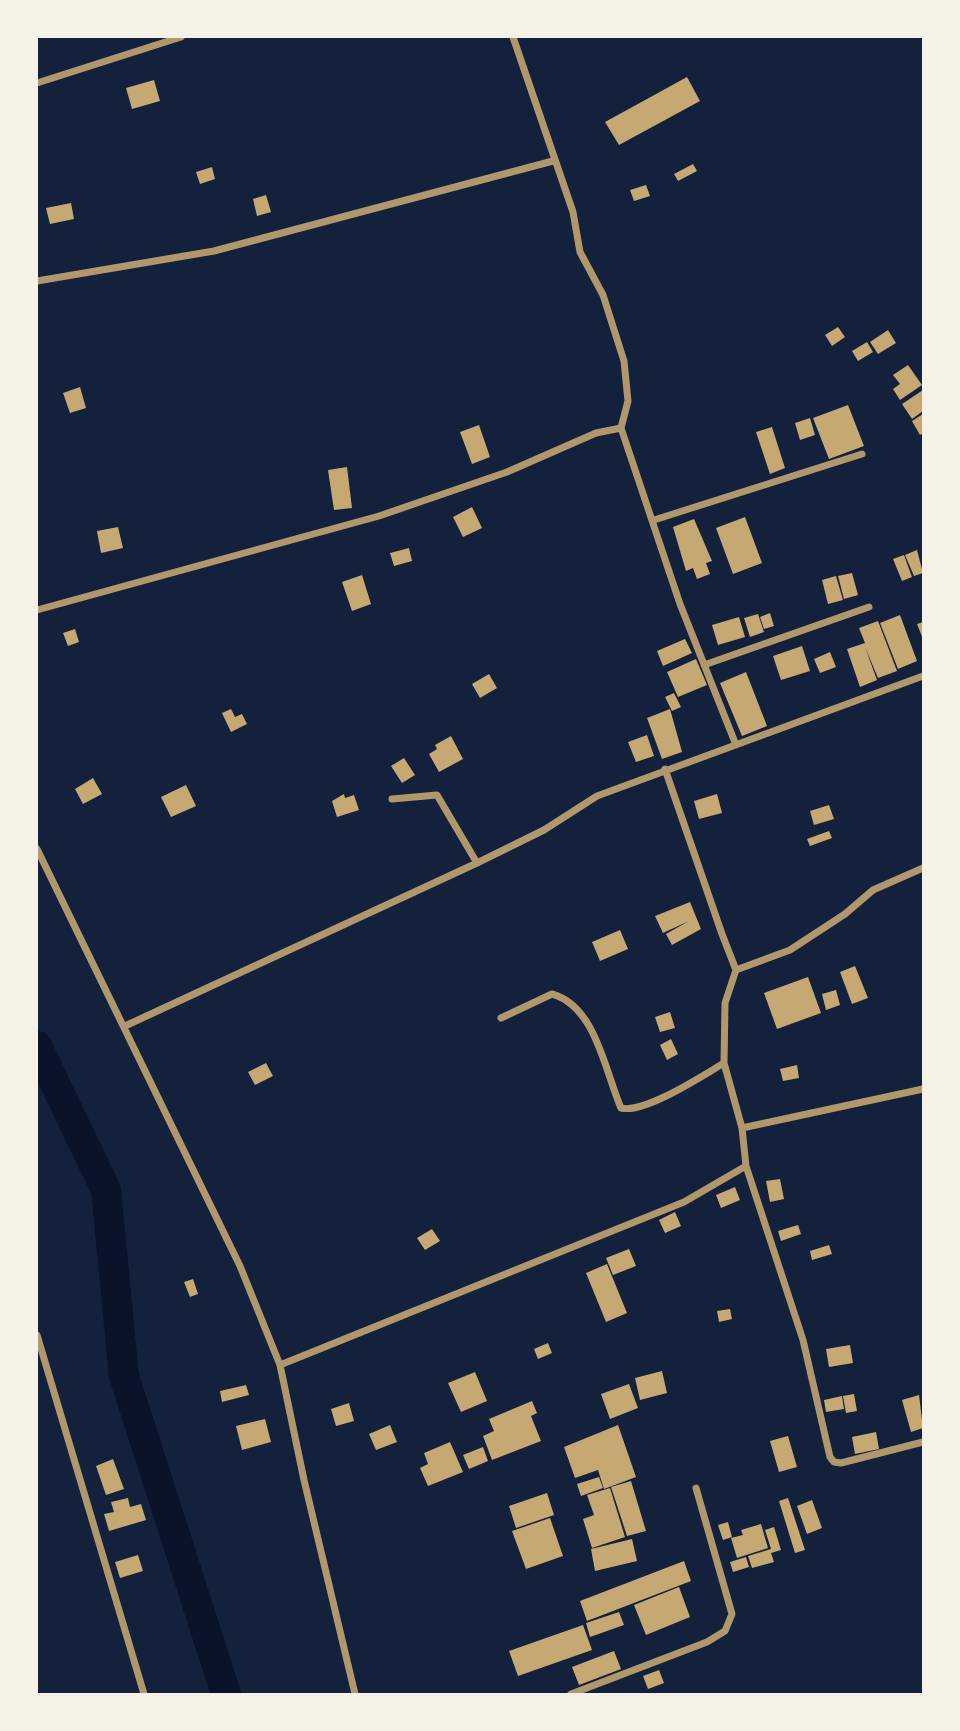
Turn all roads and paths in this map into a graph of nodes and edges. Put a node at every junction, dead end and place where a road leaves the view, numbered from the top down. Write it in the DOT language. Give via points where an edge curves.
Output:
graph roads {
  1 [pos="181,37"];
  2 [pos="513,37"];
  3 [pos="37,83"];
  4 [pos="553,161"];
  5 [pos="37,281"];
  6 [pos="621,428"];
  7 [pos="862,454"];
  8 [pos="654,520"];
  9 [pos="869,607"];
  10 [pos="37,610"];
  11 [pos="704,665"];
  12 [pos="923,676"];
  13 [pos="736,745"];
  14 [pos="665,769"];
  15 [pos="392,799"];
  16 [pos="37,849"];
  17 [pos="477,863"];
  18 [pos="923,868"];
  19 [pos="736,970"];
  20 [pos="501,1018"];
  21 [pos="125,1026"];
  22 [pos="724,1063"];
  23 [pos="923,1088"];
  24 [pos="742,1128"];
  25 [pos="746,1166"];
  26 [pos="37,1335"];
  27 [pos="280,1365"];
  28 [pos="923,1442"];
  29 [pos="696,1488"];
  30 [pos="144,1694"];
  31 [pos="355,1694"];
  32 [pos="571,1694"];
  1 -- 3 [label="street"];
  2 -- 4 [label="street"];
  4 -- 5 [label="street" via="214,251"];
  4 -- 6 [label="street" via="573,212 580,252 603,295 624,361 628,401"];
  6 -- 8 [label="street"];
  6 -- 10 [label="street" via="596,433 507,472 379,516"];
  7 -- 8 [label="street"];
  8 -- 11 [label="street"];
  9 -- 11 [label="street"];
  11 -- 13 [label="street"];
  12 -- 13 [label="street"];
  13 -- 14 [label="street"];
  14 -- 17 [label="street" via="597,796 544,830"];
  14 -- 19 [label="street"];
  15 -- 17 [label="street" via="437,795"];
  16 -- 21 [label="street"];
  17 -- 21 [label="street"];
  18 -- 19 [label="street" via="873,890 790,950"];
  19 -- 22 [label="street" via="725,1003"];
  20 -- 22 [label="street" via="552,994 564,997 583,1016 621,1108 629,1110 672,1093"];
  21 -- 27 [label="street" via="240,1266"];
  22 -- 24 [label="street"];
  23 -- 24 [label="street"];
  24 -- 25 [label="street"];
  25 -- 27 [label="street" via="684,1202"];
  25 -- 28 [label="street" via="803,1340 830,1457 841,1463"];
  26 -- 30 [label="street"];
  27 -- 31 [label="street"];
  29 -- 32 [label="street" via="732,1614 730,1623 707,1642"];
}
